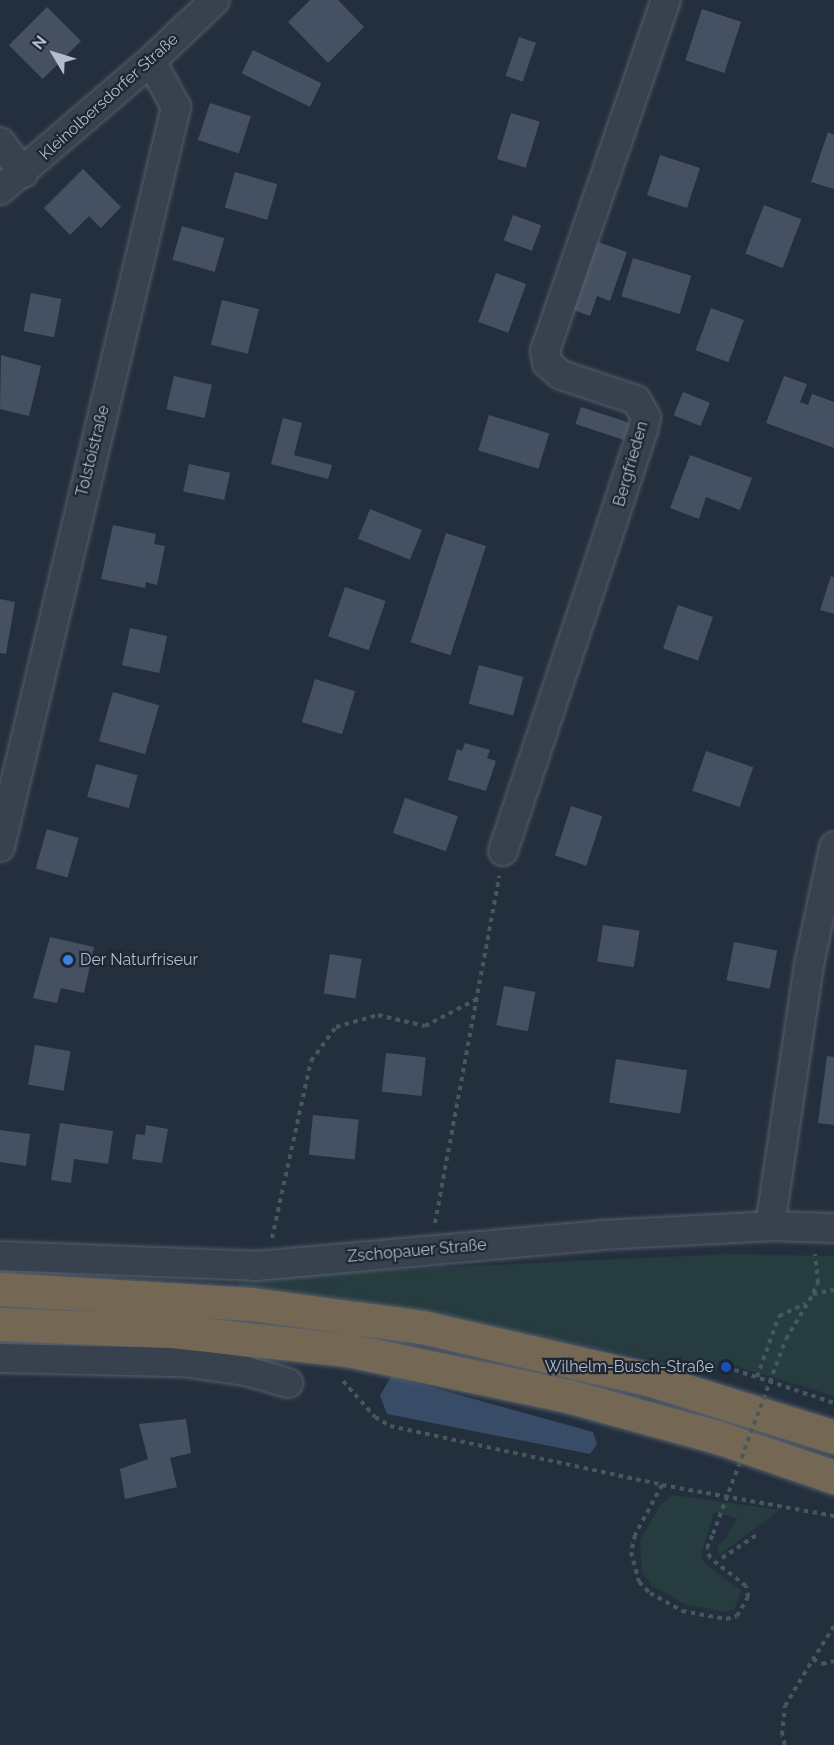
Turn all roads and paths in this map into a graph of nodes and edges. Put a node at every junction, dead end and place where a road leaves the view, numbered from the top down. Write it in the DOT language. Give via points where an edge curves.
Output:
graph roads {
  1 [pos="215,0"];
  2 [pos="666,0"];
  3 [pos="151,61"];
  4 [pos="0,142"];
  5 [pos="24,172"];
  6 [pos="0,190"];
  7 [pos="0,847"];
  8 [pos="834,847"];
  9 [pos="503,851"];
  10 [pos="479,998"];
  11 [pos="770,1226"];
  12 [pos="824,1235"];
  13 [pos="430,1250"];
  14 [pos="0,1256"];
  15 [pos="268,1264"];
  16 [pos="0,1289"];
  17 [pos="834,1290"];
  18 [pos="813,1294"];
  19 [pos="805,1304"];
  20 [pos="0,1324"];
  21 [pos="0,1358"];
  22 [pos="726,1367"];
  23 [pos="757,1377"];
  24 [pos="340,1378"];
  25 [pos="288,1383"];
  26 [pos="834,1403"];
  27 [pos="834,1437"];
  28 [pos="834,1477"];
  29 [pos="662,1485"];
  30 [pos="834,1516"];
  31 [pos="758,1534"];
  32 [pos="722,1558"];
  33 [pos="834,1626"];
  34 [pos="813,1659"];
  35 [pos="834,1661"];
  36 [pos="786,1745"];
  1 -- 3 [label="street, Kleinolbersdorfer Straße"];
  2 -- 9 [label="street, Bergfrieden" via="545,351 547,363 561,375 636,400 643,406 644,424"];
  3 -- 5 [label="street, Kleinolbersdorfer Straße"];
  3 -- 7 [label="street, Tolstoistraße" via="176,107"];
  4 -- 5 [label="street"];
  5 -- 6 [label="street, Kleinolbersdorfer Straße"];
  8 -- 11 [label="street" via="808,965"];
  9 -- 10 [label="path"];
  10 -- 13 [label="path"];
  10 -- 15 [label="path" via="425,1026 378,1015 336,1027 311,1061 291,1137"];
  11 -- 12 [label="street, Zschopauer Straße"];
  11 -- 13 [label="street, Zschopauer Straße"];
  12 -- 18 [label="path"];
  13 -- 15 [label="street, Zschopauer Straße"];
  14 -- 15 [label="street, Zschopauer Straße"];
  16 -- 27 [label="highway" via="252,1304 422,1327 648,1379"];
  17 -- 18 [label="path"];
  18 -- 19 [label="path"];
  19 -- 23 [label="path" via="779,1316"];
  19 -- 29 [label="path, bridge" via="786,1339 707,1548 710,1558 746,1586 748,1597 737,1616 726,1619 682,1611 639,1582 631,1552 635,1535"];
  20 -- 28 [label="highway" via="172,1331 348,1350 568,1396 717,1437"];
  21 -- 25 [label="street" via="182,1362 246,1371"];
  22 -- 23 [label="path"];
  23 -- 26 [label="path"];
  24 -- 29 [label="path" via="375,1417 390,1426"];
  29 -- 30 [label="path"];
  31 -- 32 [label="path"];
  33 -- 34 [label="path"];
  34 -- 35 [label="path" via="822,1664"];
  34 -- 36 [label="path" via="785,1706 782,1735"];
}
